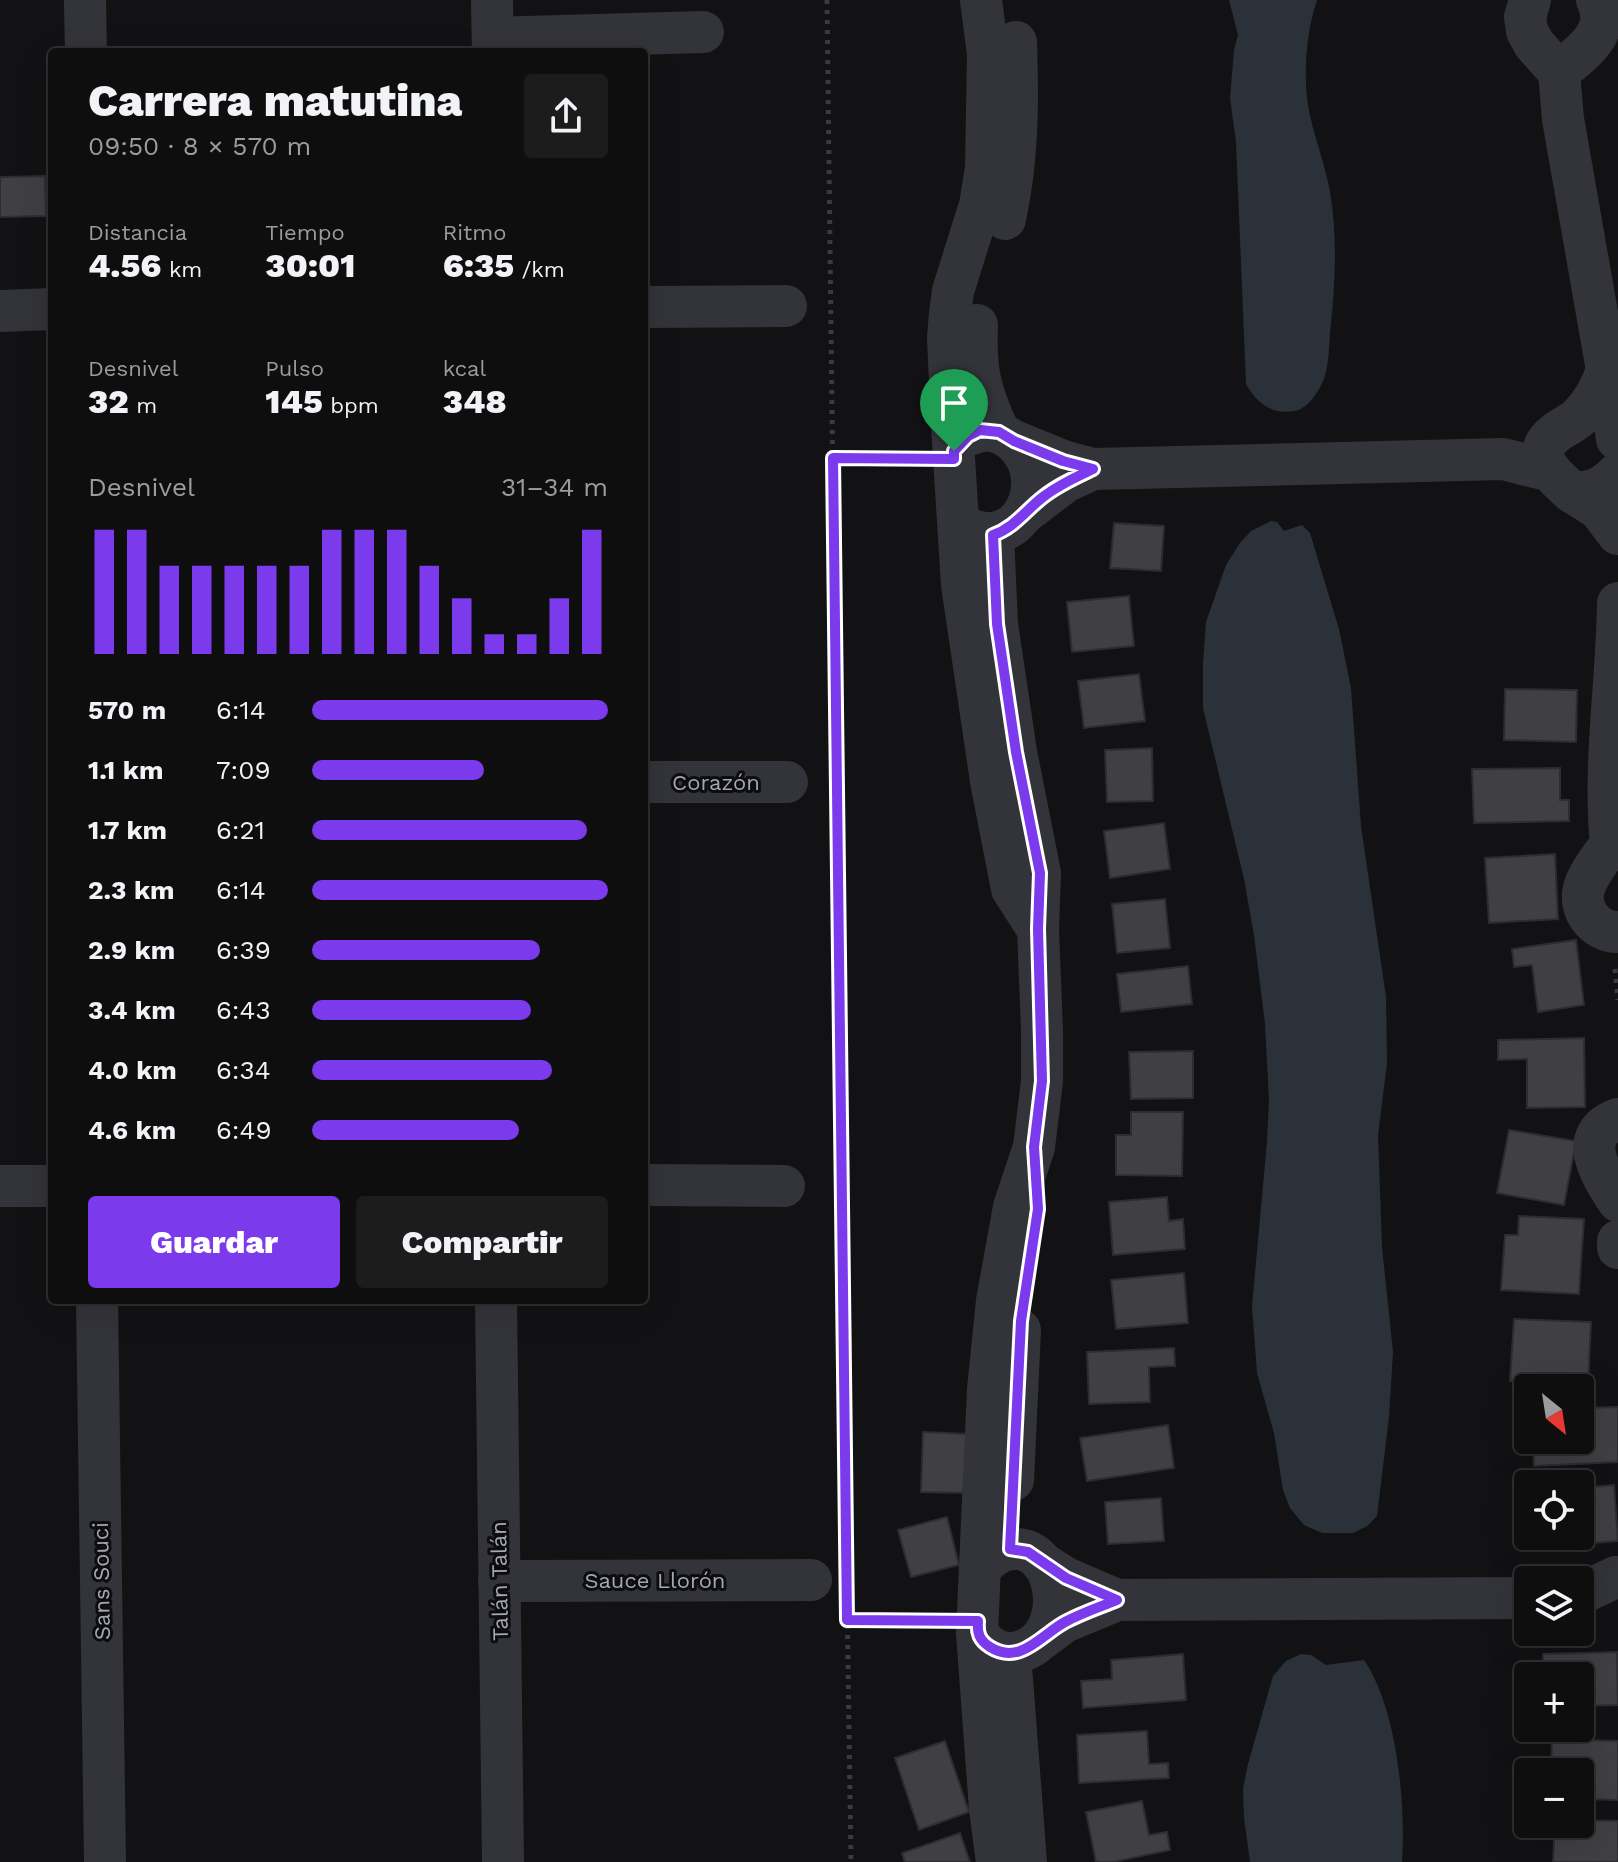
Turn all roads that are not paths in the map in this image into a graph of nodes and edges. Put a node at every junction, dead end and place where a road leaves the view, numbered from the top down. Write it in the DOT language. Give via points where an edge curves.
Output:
graph roads {
  1 [pos="85,0"];
  2 [pos="981,0"];
  3 [pos="1008,0"];
  4 [pos="1530,0"];
  5 [pos="1597,0"];
  6 [pos="493,30"];
  7 [pos="703,32"];
  8 [pos="86,48"];
  9 [pos="1559,72"];
  10 [pos="786,306"];
  11 [pos="648,307"];
  12 [pos="48,309"];
  13 [pos="0,311"];
  14 [pos="1607,370"];
  15 [pos="1006,436"];
  16 [pos="954,455"];
  17 [pos="1561,455"];
  18 [pos="1618,457"];
  19 [pos="1093,469"];
  20 [pos="991,522"];
  21 [pos="1618,534"];
  22 [pos="1618,603"];
  23 [pos="648,782"];
  24 [pos="787,782"];
  25 [pos="1615,846"];
  26 [pos="1618,932"];
  27 [pos="1618,1119"];
  28 [pos="648,1185"];
  29 [pos="0,1186"];
  30 [pos="48,1186"];
  31 [pos="784,1186"];
  32 [pos="1618,1201"];
  33 [pos="1618,1241"];
  34 [pos="1618,1248"];
  35 [pos="97,1304"];
  36 [pos="496,1304"];
  37 [pos="1011,1559"];
  38 [pos="835,1580"];
  39 [pos="499,1581"];
  40 [pos="1514,1598"];
  41 [pos="1117,1600"];
  42 [pos="1002,1636"];
  43 [pos="105,1862"];
  44 [pos="503,1862"];
  45 [pos="997,1862"];
  46 [pos="1026,1862"];
  1 -- 8 [label="street"];
  2 -- 16 [label="street" via="988,54 986,168 950,313"];
  3 -- 15 [label="street" via="1015,38 1016,161 979,311 975,361 983,396"];
  4 -- 9 [label="street" via="1527,31"];
  5 -- 9 [label="street" via="1602,22 1597,36"];
  6 -- 7 [label="street"];
  9 -- 14 [label="street"];
  10 -- 11 [label="street"];
  12 -- 13 [label="street"];
  14 -- 17 [label="street"];
  14 -- 18 [label="street"];
  15 -- 16 [label="street" via="980,430"];
  15 -- 19 [label="street"];
  15 -- 20 [label="street" via="1027,458 1032,478"];
  16 -- 20 [label="street"];
  17 -- 18 [label="street" via="1602,423"];
  17 -- 18 [label="street" via="1591,493 1604,486"];
  17 -- 19 [label="street" via="1522,452 1503,459"];
  17 -- 21 [label="street"];
  19 -- 20 [label="street"];
  20 -- 37 [label="street" via="997,624 1040,873 1042,1081 1034,1147 1014,1207 997,1301 988,1389"];
  22 -- 25 [label="street" via="1608,809"];
  23 -- 24 [label="street, Corazón"];
  25 -- 26 [label="street" via="1591,874 1584,902 1597,926"];
  27 -- 32 [label="street" via="1599,1133 1594,1160"];
  28 -- 31 [label="street"];
  29 -- 30 [label="street"];
  33 -- 34 [label="street"];
  35 -- 43 [label="street, Sans Souci"];
  36 -- 39 [label="street, Talán Talán"];
  37 -- 41 [label="street"];
  37 -- 42 [label="street"];
  37 -- 42 [label="street" via="1053,1582 1056,1603"];
  38 -- 39 [label="street, Sauce Llorón"];
  39 -- 44 [label="street, Talán Talán"];
  40 -- 41 [label="street"];
  41 -- 42 [label="street" via="1064,1622"];
  42 -- 45 [label="street" via="990,1809"];
  42 -- 46 [label="street"];
}
